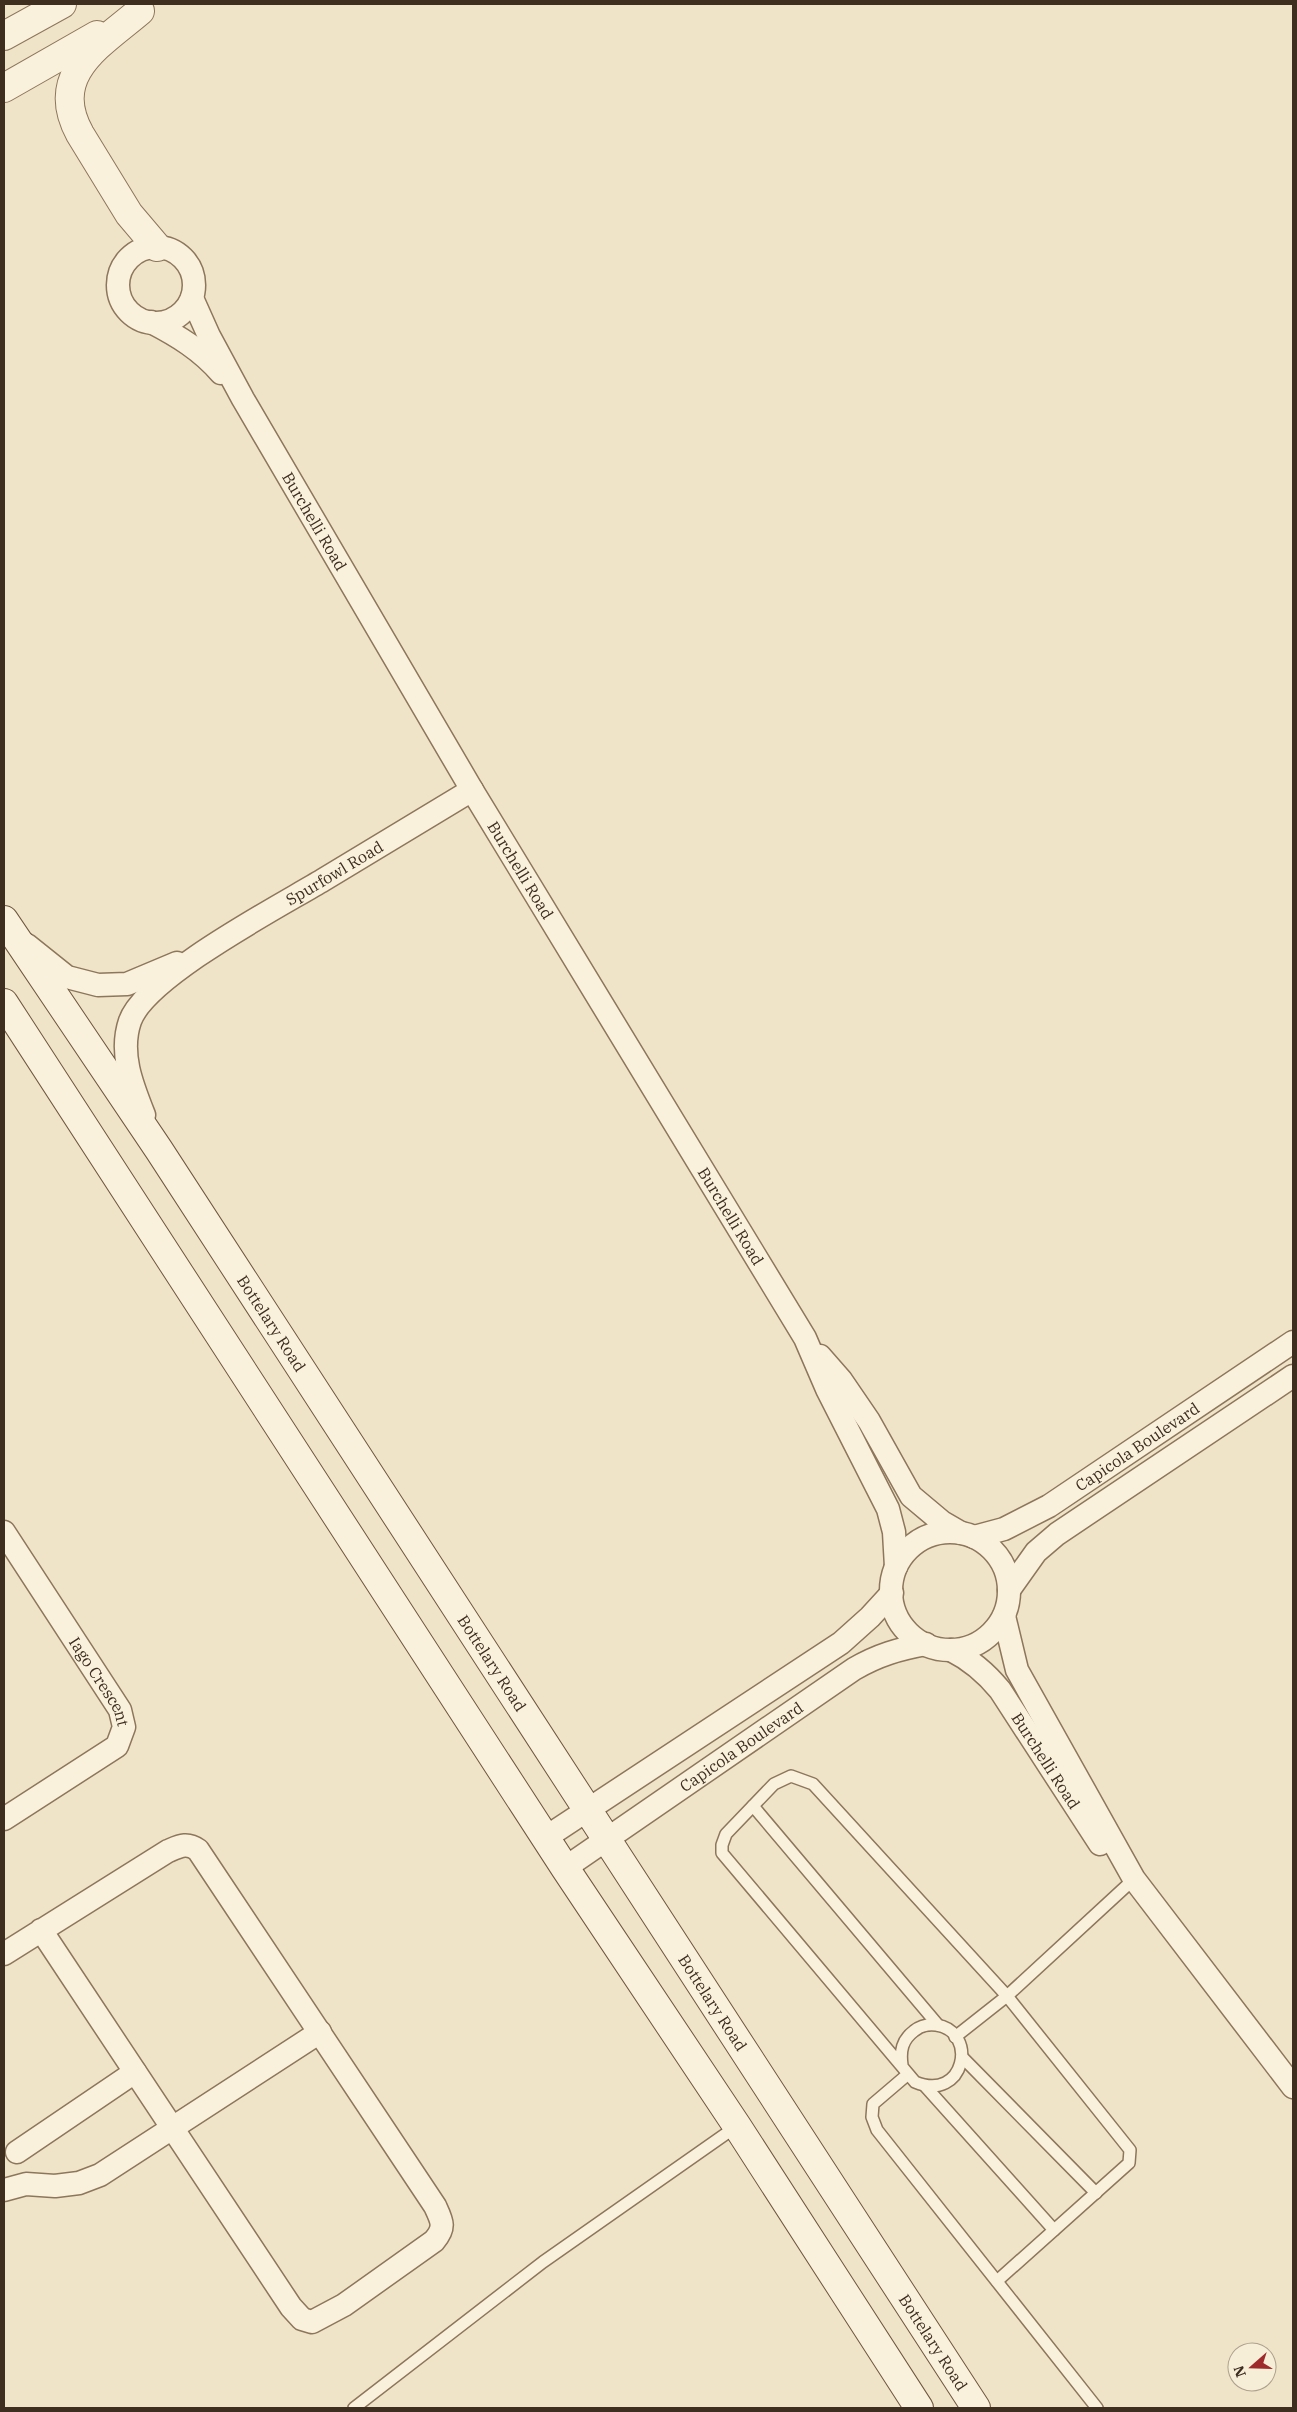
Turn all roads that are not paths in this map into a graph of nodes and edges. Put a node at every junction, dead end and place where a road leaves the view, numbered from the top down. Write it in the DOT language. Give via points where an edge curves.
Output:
graph roads {
  1 [pos="62,4"];
  2 [pos="145,7"];
  3 [pos="4,36"];
  4 [pos="4,88"];
  5 [pos="157,247"];
  6 [pos="192,298"];
  7 [pos="151,322"];
  8 [pos="243,399"];
  9 [pos="472,790"];
  10 [pos="7,926"];
  11 [pos="196,956"];
  12 [pos="4,1003"];
  13 [pos="159,1150"];
  14 [pos="805,1338"];
  15 [pos="1293,1342"];
  16 [pos="1293,1376"];
  17 [pos="4,1532"];
  18 [pos="967,1535"];
  19 [pos="896,1567"];
  20 [pos="1009,1590"];
  21 [pos="892,1593"];
  22 [pos="1004,1616"];
  23 [pos="926,1644"];
  24 [pos="952,1650"];
  25 [pos="753,1806"];
  26 [pos="586,1810"];
  27 [pos="4,1819"];
  28 [pos="545,1838"];
  29 [pos="607,1840"];
  30 [pos="565,1868"];
  31 [pos="1134,1879"];
  32 [pos="41,1930"];
  33 [pos="4,1954"];
  34 [pos="1007,1996"];
  35 [pos="938,2025"];
  36 [pos="320,2032"];
  37 [pos="955,2037"];
  38 [pos="962,2057"];
  39 [pos="904,2070"];
  40 [pos="136,2072"];
  41 [pos="925,2086"];
  42 [pos="1293,2087"];
  43 [pos="737,2126"];
  44 [pos="172,2130"];
  45 [pos="17,2152"];
  46 [pos="4,2190"];
  47 [pos="1096,2193"];
  48 [pos="1054,2230"];
  49 [pos="997,2281"];
  50 [pos="356,2408"];
  51 [pos="919,2408"];
  52 [pos="976,2408"];
  53 [pos="1097,2408"];
  1 -- 3 [label="main road"];
  2 -- 4 [label="main road"];
  2 -- 5 [label="main road" via="86,57 74,76 69,97 80,134 129,214"];
  5 -- 6 [label="street" via="179,254 188,263 193,274"];
  5 -- 7 [label="street" via="144,248 133,254 122,269 119,288 129,311"];
  6 -- 7 [label="street" via="173,319"];
  6 -- 8 [label="street, Burchelli Road"];
  7 -- 8 [label="street, Burchelli Road" via="202,354"];
  8 -- 9 [label="street, Burchelli Road"];
  9 -- 11 [label="street, Spurfowl Road"];
  9 -- 14 [label="street, Burchelli Road"];
  10 -- 11 [label="street, Spurfowl Road" via="68,977 98,985 127,984"];
  10 -- 13 [label="main road, Bottelary Road"];
  11 -- 13 [label="street, Spurfowl Road" via="142,1000 130,1020 126,1040 126,1063"];
  12 -- 28 [label="main road"];
  13 -- 26 [label="main road, Bottelary Road"];
  14 -- 18 [label="street, Burchelli Road" via="841,1380 869,1421 910,1496 942,1522"];
  14 -- 19 [label="street, Burchelli Road" via="888,1510 894,1532"];
  15 -- 18 [label="street, Capicola Boulevard" via="1048,1506 1004,1529"];
  16 -- 20 [label="street, Capicola Boulevard" via="1057,1534 1036,1552"];
  17 -- 27 [label="street, Iago Crescent" via="120,1710 124,1727 117,1746"];
  18 -- 19 [label="street" via="934,1534 912,1546"];
  18 -- 20 [label="street" via="985,1544 999,1558"];
  19 -- 21 [label="street"];
  20 -- 22 [label="street"];
  21 -- 23 [label="street" via="893,1606 905,1629"];
  21 -- 26 [label="street, Capicola Boulevard" via="841,1643"];
  22 -- 24 [label="street" via="988,1636 965,1648"];
  22 -- 31 [label="street, Burchelli Road" via="1017,1670"];
  23 -- 24 [label="street"];
  23 -- 29 [label="street, Capicola Boulevard" via="884,1654 854,1669"];
  24 -- 31 [label="street, Burchelli Road" via="984,1671 1000,1690 1108,1856"];
  25 -- 34 [label="lane" via="774,1784 791,1776 813,1784"];
  25 -- 35 [label="lane"];
  25 -- 39 [label="lane" via="726,1834 722,1853"];
  26 -- 28 [label="street, Capicola Boulevard"];
  26 -- 29 [label="main road, Bottelary Road"];
  28 -- 30 [label="main road"];
  29 -- 30 [label="street, Capicola Boulevard"];
  29 -- 52 [label="main road, Bottelary Road"];
  30 -- 43 [label="main road"];
  31 -- 34 [label="lane"];
  31 -- 42 [label="street, Burchelli Road"];
  32 -- 33 [label="street"];
  32 -- 36 [label="street" via="168,1851 192,1845"];
  32 -- 40 [label="street"];
  34 -- 37 [label="lane"];
  34 -- 47 [label="lane" via="1130,2150 1129,2163"];
  35 -- 37 [label="lane"];
  35 -- 39 [label="lane" via="922,2027 908,2035 900,2054"];
  36 -- 44 [label="street"];
  36 -- 44 [label="street" via="443,2223 442,2232 434,2240 344,2305 312,2322 302,2319 290,2307"];
  37 -- 38 [label="lane" via="961,2046"];
  38 -- 41 [label="lane" via="954,2076 941,2085"];
  38 -- 47 [label="lane"];
  39 -- 41 [label="lane"];
  39 -- 49 [label="lane" via="873,2104 872,2117 877,2130"];
  40 -- 44 [label="street"];
  40 -- 45 [label="street"];
  41 -- 48 [label="lane"];
  43 -- 50 [label="lane" via="543,2262"];
  43 -- 51 [label="main road"];
  44 -- 46 [label="street" via="100,2175 86,2180 55,2186 26,2184"];
  47 -- 48 [label="lane"];
  48 -- 49 [label="lane"];
  49 -- 53 [label="lane"];
}
